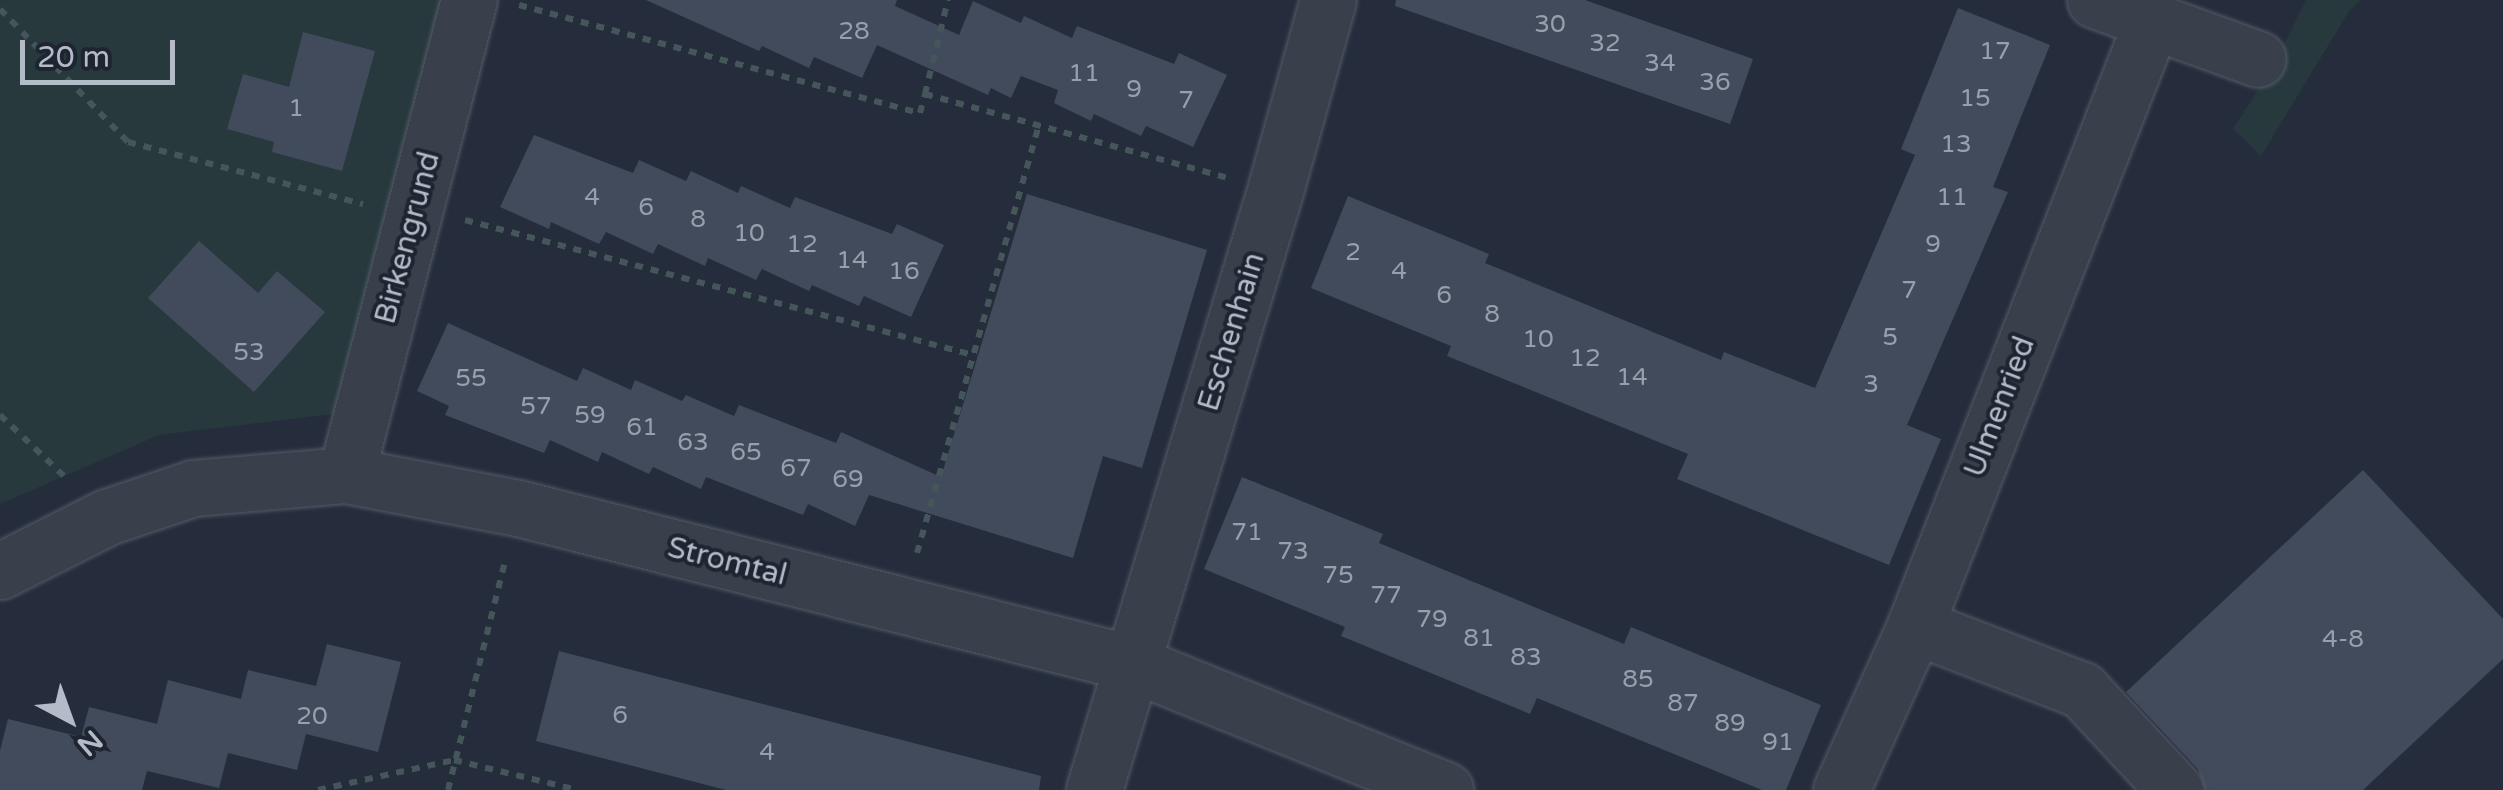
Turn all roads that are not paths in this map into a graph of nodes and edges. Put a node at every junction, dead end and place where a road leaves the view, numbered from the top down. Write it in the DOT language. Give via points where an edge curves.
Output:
graph roads {
  1 [pos="1328,0"];
  2 [pos="2096,0"];
  3 [pos="493,2"];
  4 [pos="2152,20"];
  5 [pos="2258,59"];
  6 [pos="346,475"];
  7 [pos="0,571"];
  8 [pos="1915,626"];
  9 [pos="1131,664"];
  10 [pos="1094,790"];
  11 [pos="1445,790"];
  12 [pos="1841,790"];
  13 [pos="2175,790"];
  1 -- 9 [label="street, Eschenhain"];
  2 -- 4 [label="street"];
  3 -- 6 [label="street, Birkengrund" via="414,212"];
  4 -- 5 [label="street"];
  4 -- 8 [label="street, Ulmenried"];
  6 -- 7 [label="street, Stromtal" via="193,488 107,516"];
  6 -- 9 [label="street, Stromtal" via="518,508"];
  8 -- 12 [label="street, Ulmenried"];
  8 -- 13 [label="street" via="2082,690"];
  9 -- 10 [label="street, Eschenhain"];
  9 -- 11 [label="street, Stromtal"];
}
